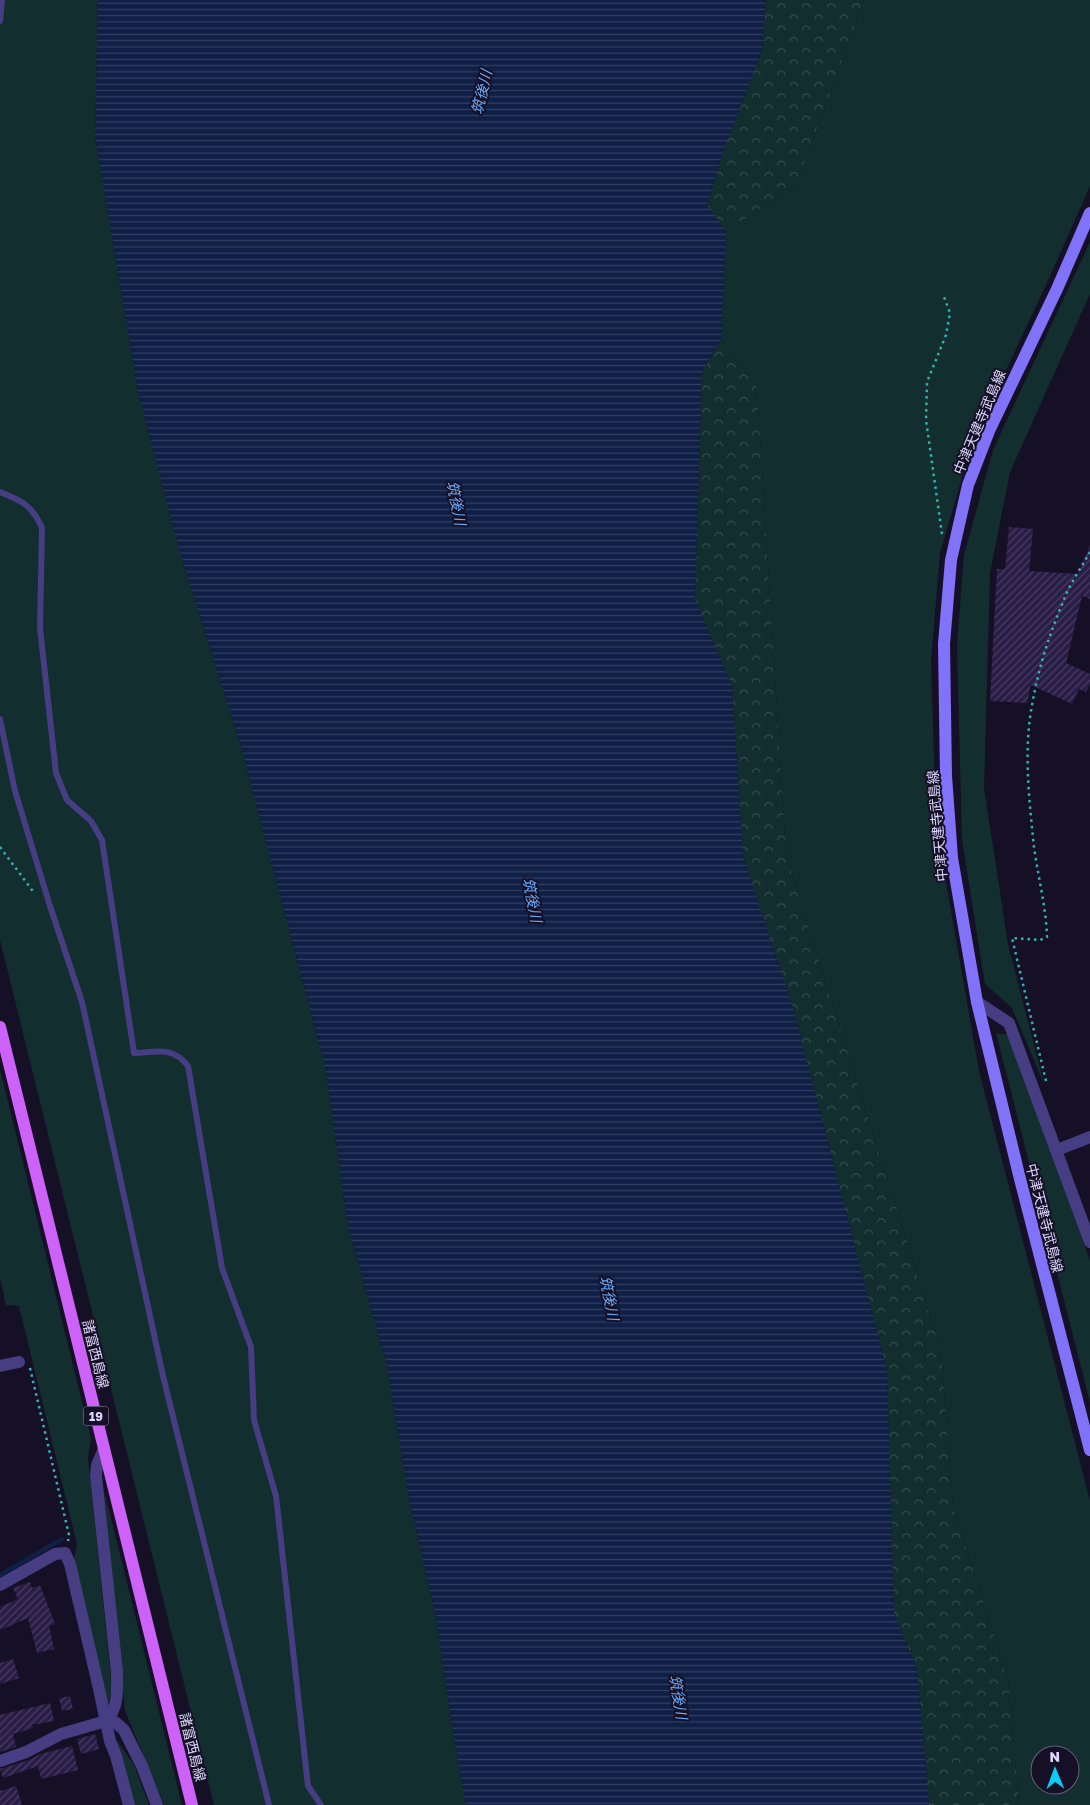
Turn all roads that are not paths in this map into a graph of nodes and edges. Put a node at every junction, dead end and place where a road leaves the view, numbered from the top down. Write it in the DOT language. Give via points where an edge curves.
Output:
graph roads {
  1 [pos="2,0"];
  2 [pos="0,21"];
  3 [pos="1090,213"];
  4 [pos="0,492"];
  5 [pos="0,719"];
  6 [pos="977,1002"];
  7 [pos="0,1027"];
  8 [pos="1090,1137"];
  9 [pos="1057,1150"];
  10 [pos="1090,1242"];
  11 [pos="19,1362"];
  12 [pos="0,1366"];
  13 [pos="104,1449"];
  14 [pos="1090,1450"];
  15 [pos="0,1585"];
  16 [pos="106,1721"];
  17 [pos="0,1761"];
  18 [pos="129,1805"];
  19 [pos="157,1805"];
  20 [pos="192,1805"];
  21 [pos="269,1805"];
  22 [pos="321,1805"];
  1 -- 2 [label="lane"];
  3 -- 6 [label="main road, 中津天建寺武島線" via="989,431 968,485 951,560 944,644 946,776 952,858"];
  4 -- 22 [label="lane" via="20,500 36,514 42,528 40,628 56,773 67,800 91,821 102,840 134,1053 168,1051 181,1057 188,1066 222,1268 251,1347 254,1420 276,1496 308,1786"];
  5 -- 21 [label="lane" via="15,791 82,1002 163,1376"];
  6 -- 9 [label="street" via="1009,1023"];
  6 -- 14 [label="main road, 中津天建寺武島線"];
  7 -- 13 [label="main road, 諸富西島線 / 19"];
  8 -- 9 [label="street"];
  9 -- 10 [label="street"];
  11 -- 12 [label="street"];
  13 -- 16 [label="street" via="96,1476 117,1672 116,1704"];
  13 -- 20 [label="main road, 諸富西島線 / 19"];
  15 -- 16 [label="street" via="55,1554 65,1553"];
  16 -- 17 [label="street" via="61,1734"];
  16 -- 18 [label="street"];
  16 -- 19 [label="street" via="115,1722 124,1730"];
}
